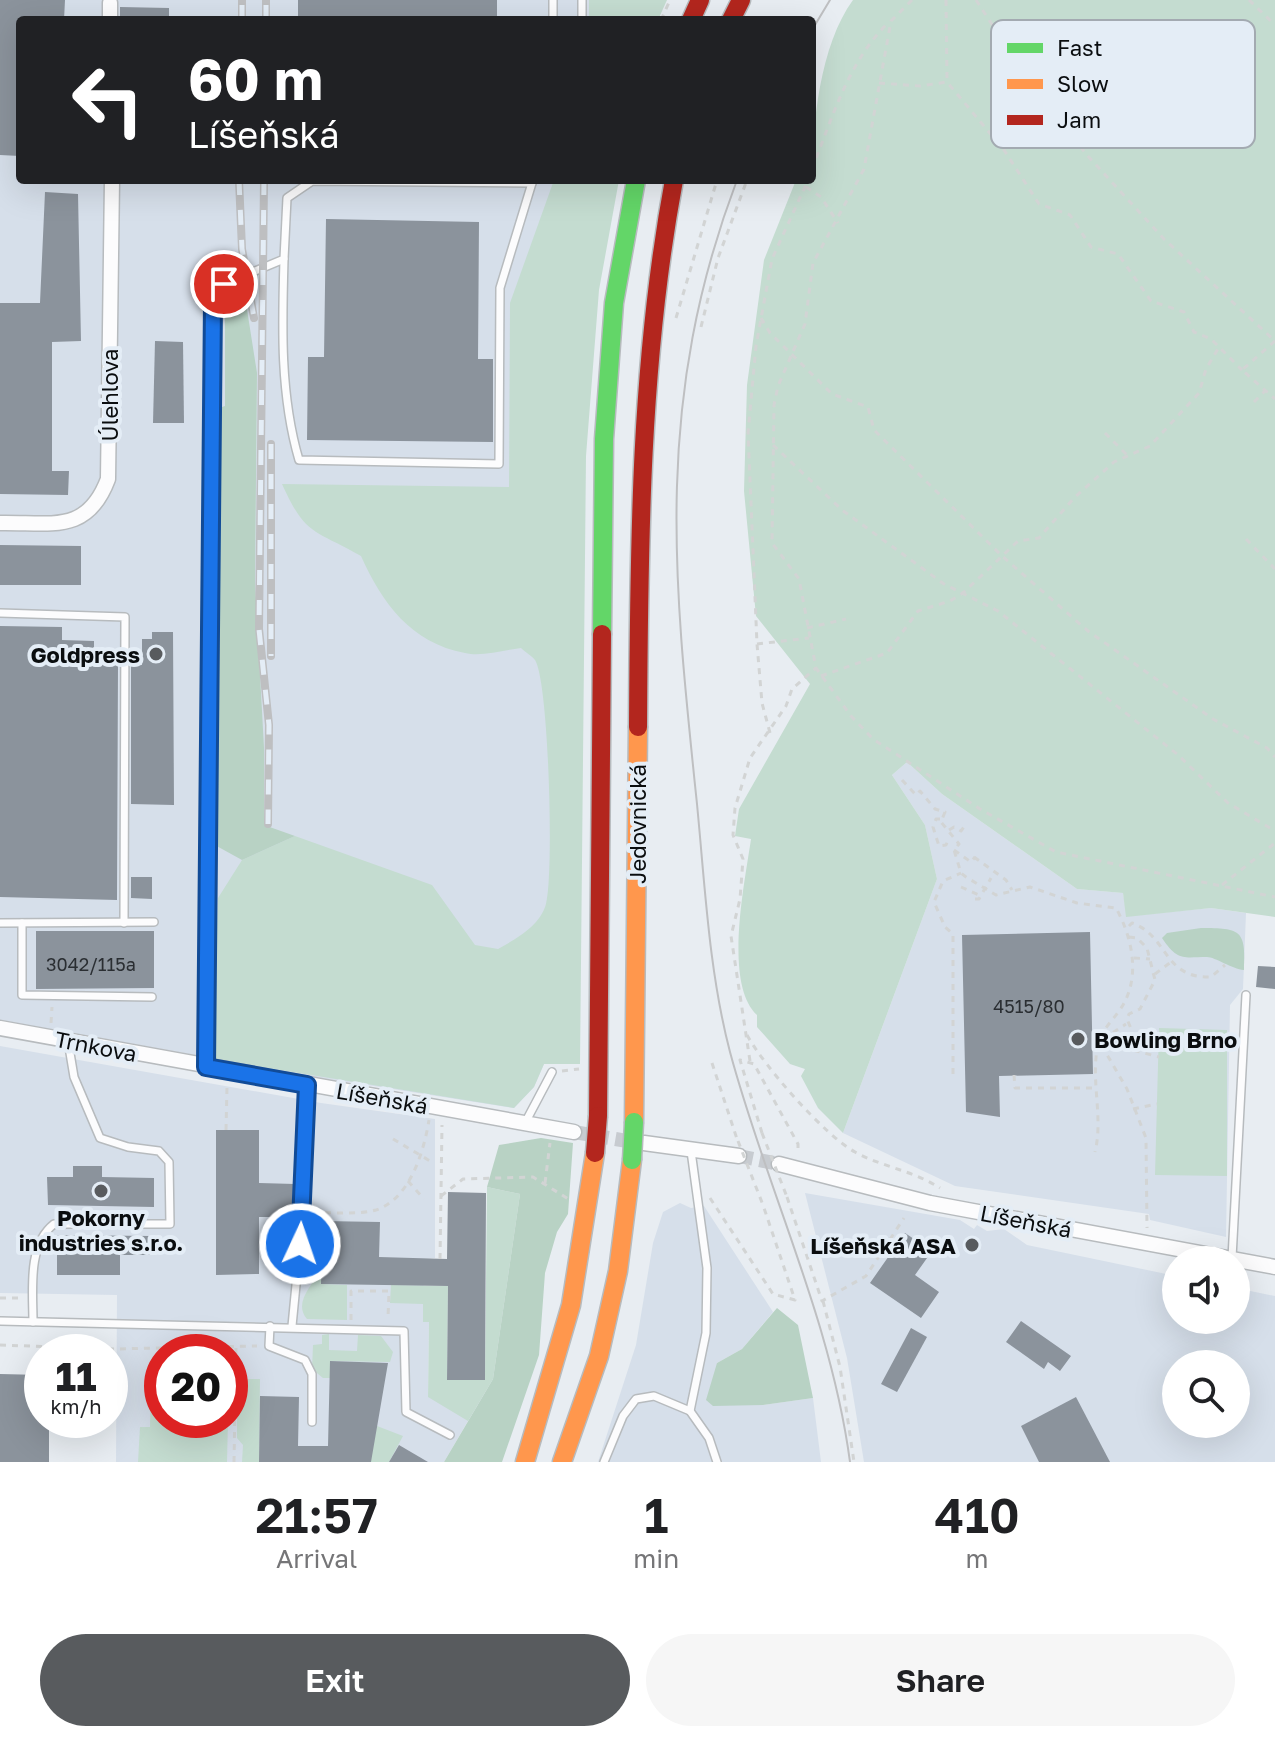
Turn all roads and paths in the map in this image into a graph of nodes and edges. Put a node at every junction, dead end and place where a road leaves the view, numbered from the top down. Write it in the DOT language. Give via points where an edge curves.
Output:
graph roads {
  1 [pos="912,0"];
  2 [pos="946,0"];
  3 [pos="976,0"];
  4 [pos="1249,0"];
  5 [pos="891,21"];
  6 [pos="991,23"];
  7 [pos="1275,25"];
  8 [pos="947,82"];
  9 [pos="879,83"];
  10 [pos="991,134"];
  11 [pos="1002,148"];
  12 [pos="1081,148"];
  13 [pos="816,158"];
  14 [pos="112,184"];
  15 [pos="308,184"];
  16 [pos="531,184"];
  17 [pos="635,184"];
  18 [pos="673,184"];
  19 [pos="716,184"];
  20 [pos="746,184"];
  21 [pos="806,184"];
  22 [pos="809,184"];
  23 [pos="838,223"];
  24 [pos="284,259"];
  25 [pos="676,318"];
  26 [pos="761,318"];
  27 [pos="701,327"];
  28 [pos="1275,341"];
  29 [pos="1219,347"];
  30 [pos="792,354"];
  31 [pos="1242,370"];
  32 [pos="1265,391"];
  33 [pos="1275,399"];
  34 [pos="1254,402"];
  35 [pos="1105,433"];
  36 [pos="773,445"];
  37 [pos="1128,456"];
  38 [pos="0,523"];
  39 [pos="1246,539"];
  40 [pos="1002,556"];
  41 [pos="1275,569"];
  42 [pos="963,593"];
  43 [pos="0,613"];
  44 [pos="846,619"];
  45 [pos="807,628"];
  46 [pos="809,638"];
  47 [pos="757,644"];
  48 [pos="816,668"];
  49 [pos="821,676"];
  50 [pos="770,733"];
  51 [pos="1275,757"];
  52 [pos="902,780"];
  53 [pos="945,813"];
  54 [pos="952,813"];
  55 [pos="940,819"];
  56 [pos="964,827"];
  57 [pos="949,830"];
  58 [pos="1275,831"];
  59 [pos="950,837"];
  60 [pos="1275,843"];
  61 [pos="954,850"];
  62 [pos="961,873"];
  63 [pos="991,878"];
  64 [pos="1222,885"];
  65 [pos="961,887"];
  66 [pos="985,888"];
  67 [pos="1012,890"];
  68 [pos="979,895"];
  69 [pos="1275,897"];
  70 [pos="975,899"];
  71 [pos="1117,901"];
  72 [pos="1116,908"];
  73 [pos="154,922"];
  74 [pos="0,923"];
  75 [pos="22,923"];
  76 [pos="124,923"];
  77 [pos="1129,926"];
  78 [pos="1150,936"];
  79 [pos="1129,937"];
  80 [pos="1145,945"];
  81 [pos="1134,958"];
  82 [pos="1150,959"];
  83 [pos="1171,962"];
  84 [pos="1225,965"];
  85 [pos="1154,974"];
  86 [pos="1246,995"];
  87 [pos="152,997"];
  88 [pos="1122,1008"];
  89 [pos="1129,1014"];
  90 [pos="1126,1024"];
  91 [pos="0,1028"];
  92 [pos="747,1034"];
  93 [pos="68,1041"];
  94 [pos="1092,1041"];
  95 [pos="1099,1041"];
  96 [pos="1135,1050"];
  97 [pos="1159,1057"];
  98 [pos="750,1061"];
  99 [pos="712,1063"];
  100 [pos="199,1066"];
  101 [pos="583,1069"];
  102 [pos="552,1072"];
  103 [pos="953,1074"];
  104 [pos="1014,1075"];
  105 [pos="307,1085"];
  106 [pos="1097,1088"];
  107 [pos="1157,1104"];
  108 [pos="1133,1109"];
  109 [pos="443,1117"];
  110 [pos="429,1120"];
  111 [pos="524,1125"];
  112 [pos="574,1132"];
  113 [pos="550,1135"];
  114 [pos="393,1139"];
  115 [pos="644,1143"];
  116 [pos="691,1149"];
  117 [pos="738,1149"];
  118 [pos="1095,1152"];
  119 [pos="420,1156"];
  120 [pos="430,1161"];
  121 [pos="779,1164"];
  122 [pos="795,1167"];
  123 [pos="408,1181"];
  124 [pos="545,1183"];
  125 [pos="697,1188"];
  126 [pos="441,1196"];
  127 [pos="424,1199"];
  128 [pos="573,1202"];
  129 [pos="941,1205"];
  130 [pos="303,1213"];
  131 [pos="904,1218"];
  132 [pos="1147,1228"];
  133 [pos="1166,1246"];
  134 [pos="1233,1246"];
  135 [pos="440,1259"];
  136 [pos="1250,1262"];
  137 [pos="1275,1267"];
  138 [pos="351,1285"];
  139 [pos="351,1291"];
  140 [pos="0,1298"];
  141 [pos="33,1298"];
  142 [pos="822,1301"];
  143 [pos="0,1321"];
  144 [pos="33,1322"];
  145 [pos="270,1326"];
  146 [pos="292,1326"];
  147 [pos="351,1329"];
  148 [pos="388,1330"];
  149 [pos="0,1345"];
  150 [pos="248,1346"];
  151 [pos="269,1346"];
  152 [pos="144,1348"];
  153 [pos="690,1411"];
  154 [pos="312,1422"];
  155 [pos="450,1435"];
  156 [pos="234,1438"];
  157 [pos="234,1462"];
  158 [pos="525,1462"];
  159 [pos="562,1462"];
  160 [pos="604,1462"];
  161 [pos="717,1462"];
  162 [pos="854,1462"];
  1 -- 5 [label="path"];
  2 -- 8 [label="path"];
  3 -- 6 [label="path"];
  4 -- 7 [label="path"];
  5 -- 9 [label="path"];
  5 -- 13 [label="path" via="868,41"];
  8 -- 9 [label="path"];
  8 -- 10 [label="path"];
  9 -- 23 [label="path" via="864,169"];
  11 -- 29 [label="path" via="1039,204 1070,215 1091,247 1118,254 1151,301 1184,312 1194,332"];
  12 -- 28 [label="path" via="1164,239"];
  14 -- 38 [label="street, Úlehlova" via="108,479 90,513 73,522"];
  15 -- 24 [label="lane" via="287,198"];
  16 -- 24 [label="lane" via="500,288 499,464 299,460 288,421"];
  17 -- 158 [label="main road, Jedovnická, bridge" via="614,303 604,439 595,1153 571,1305"];
  18 -- 159 [label="main road, Jedovnická, bridge" via="647,352 640,497 632,1160 618,1271 599,1356"];
  19 -- 25 [label="path"];
  20 -- 27 [label="path" via="718,258"];
  21 -- 26 [label="path" via="772,259"];
  22 -- 23 [label="path"];
  23 -- 30 [label="path" via="813,263 805,324"];
  24 -- 100 [label="lane" via="224,284 213,302"];
  26 -- 30 [label="path"];
  26 -- 47 [label="path" via="748,433"];
  28 -- 31 [label="path"];
  29 -- 31 [label="path"];
  29 -- 37 [label="path" via="1199,393 1150,446"];
  30 -- 36 [label="path" via="774,405"];
  30 -- 40 [label="path" via="832,394 868,407 874,430"];
  31 -- 32 [label="path"];
  32 -- 33 [label="path"];
  32 -- 34 [label="path"];
  35 -- 37 [label="path"];
  36 -- 42 [label="path" via="842,510"];
  36 -- 45 [label="path" via="772,543 799,579"];
  37 -- 40 [label="path" via="1074,498 1039,538 1018,541"];
  39 -- 41 [label="path"];
  40 -- 42 [label="path"];
  40 -- 51 [label="path" via="1088,631"];
  42 -- 49 [label="path" via="918,611 887,653"];
  42 -- 58 [label="path" via="998,611 1177,754 1228,803"];
  43 -- 76 [label="lane" via="125,617"];
  44 -- 45 [label="path"];
  45 -- 46 [label="path"];
  46 -- 47 [label="path"];
  46 -- 48 [label="path"];
  47 -- 50 [label="path"];
  48 -- 49 [label="path"];
  48 -- 50 [label="path" via="792,689"];
  49 -- 64 [label="path" via="873,739 1056,852"];
  50 -- 92 [label="path" via="741,776 733,835 743,859 731,936"];
  52 -- 53 [label="path"];
  53 -- 54 [label="path"];
  53 -- 55 [label="path"];
  55 -- 57 [label="path"];
  55 -- 59 [label="path" via="933,827 939,846"];
  56 -- 57 [label="path"];
  57 -- 59 [label="path"];
  59 -- 61 [label="path" via="960,845"];
  60 -- 64 [label="path"];
  61 -- 62 [label="path"];
  61 -- 67 [label="path" via="971,862 974,857"];
  62 -- 66 [label="path"];
  62 -- 103 [label="path" via="943,881 934,902 953,934"];
  63 -- 66 [label="path"];
  64 -- 69 [label="path"];
  65 -- 68 [label="path"];
  66 -- 67 [label="path" via="996,895"];
  66 -- 68 [label="path"];
  67 -- 72 [label="path" via="1030,887 1077,903"];
  68 -- 70 [label="path"];
  71 -- 72 [label="path"];
  72 -- 77 [label="path"];
  73 -- 76 [label="lane"];
  74 -- 75 [label="lane"];
  75 -- 76 [label="lane"];
  75 -- 87 [label="lane" via="22,995"];
  77 -- 78 [label="path" via="1143,927"];
  77 -- 79 [label="path"];
  78 -- 80 [label="path"];
  78 -- 83 [label="path"];
  79 -- 80 [label="path"];
  79 -- 81 [label="path"];
  80 -- 82 [label="path"];
  81 -- 82 [label="path"];
  81 -- 88 [label="path"];
  82 -- 85 [label="path"];
  83 -- 84 [label="path" via="1195,977 1215,976"];
  83 -- 85 [label="path"];
  85 -- 89 [label="path" via="1144,1003"];
  86 -- 134 [label="lane"];
  88 -- 89 [label="path"];
  88 -- 95 [label="path"];
  89 -- 90 [label="path"];
  90 -- 95 [label="path"];
  90 -- 96 [label="path"];
  91 -- 93 [label="street, Trnkova"];
  92 -- 98 [label="path"];
  92 -- 129 [label="path" via="760,1058 840,1141 856,1153 932,1183 944,1191"];
  93 -- 100 [label="street, Trnkova"];
  93 -- 141 [label="lane" via="74,1077 100,1138 159,1151 169,1162 170,1224 54,1224 42,1233 37,1247"];
  94 -- 95 [label="path"];
  95 -- 96 [label="path"];
  95 -- 106 [label="path"];
  95 -- 108 [label="path"];
  96 -- 97 [label="path"];
  98 -- 122 [label="path" via="798,1144"];
  98 -- 142 [label="path, bridge" via="740,1060"];
  99 -- 117 [label="path"];
  100 -- 105 [label="street, Líšeňská"];
  101 -- 102 [label="path"];
  102 -- 111 [label="lane"];
  104 -- 106 [label="path" via="1015,1088"];
  105 -- 111 [label="street, Líšeňská"];
  105 -- 130 [label="lane"];
  106 -- 118 [label="path" via="1100,1130"];
  107 -- 108 [label="path"];
  108 -- 132 [label="path" via="1146,1138"];
  109 -- 126 [label="path"];
  110 -- 119 [label="path"];
  111 -- 112 [label="street, Líšeňská"];
  113 -- 124 [label="path"];
  114 -- 119 [label="path"];
  115 -- 116 [label="street"];
  116 -- 117 [label="street"];
  116 -- 125 [label="lane"];
  117 -- 125 [label="path, bridge" via="795,1300 773,1294 707,1189"];
  119 -- 120 [label="path"];
  119 -- 123 [label="path"];
  121 -- 122 [label="street, Líšeňská"];
  122 -- 129 [label="street, Líšeňská"];
  123 -- 127 [label="path"];
  123 -- 130 [label="path" via="393,1200 375,1210"];
  124 -- 126 [label="path" via="533,1177 463,1179"];
  124 -- 128 [label="path"];
  125 -- 153 [label="lane" via="707,1268 706,1333"];
  126 -- 135 [label="path"];
  129 -- 133 [label="street, Líšeňská"];
  130 -- 146 [label="lane"];
  131 -- 142 [label="path" via="866,1276"];
  136 -- 137 [label="street, Líšeňská"];
  138 -- 139 [label="path"];
  139 -- 147 [label="path"];
  139 -- 148 [label="path" via="389,1291"];
  140 -- 141 [label="path"];
  141 -- 144 [label="lane"];
  142 -- 162 [label="path" via="840,1367"];
  143 -- 144 [label="lane"];
  144 -- 145 [label="lane"];
  145 -- 146 [label="lane"];
  145 -- 151 [label="lane"];
  146 -- 147 [label="lane"];
  147 -- 148 [label="lane"];
  148 -- 155 [label="lane" via="404,1331 406,1412"];
  149 -- 152 [label="path"];
  150 -- 151 [label="path"];
  151 -- 154 [label="lane" via="305,1360 312,1374"];
  153 -- 160 [label="lane" via="654,1396 636,1399"];
  153 -- 161 [label="lane" via="709,1438"];
  156 -- 157 [label="path"];
}
